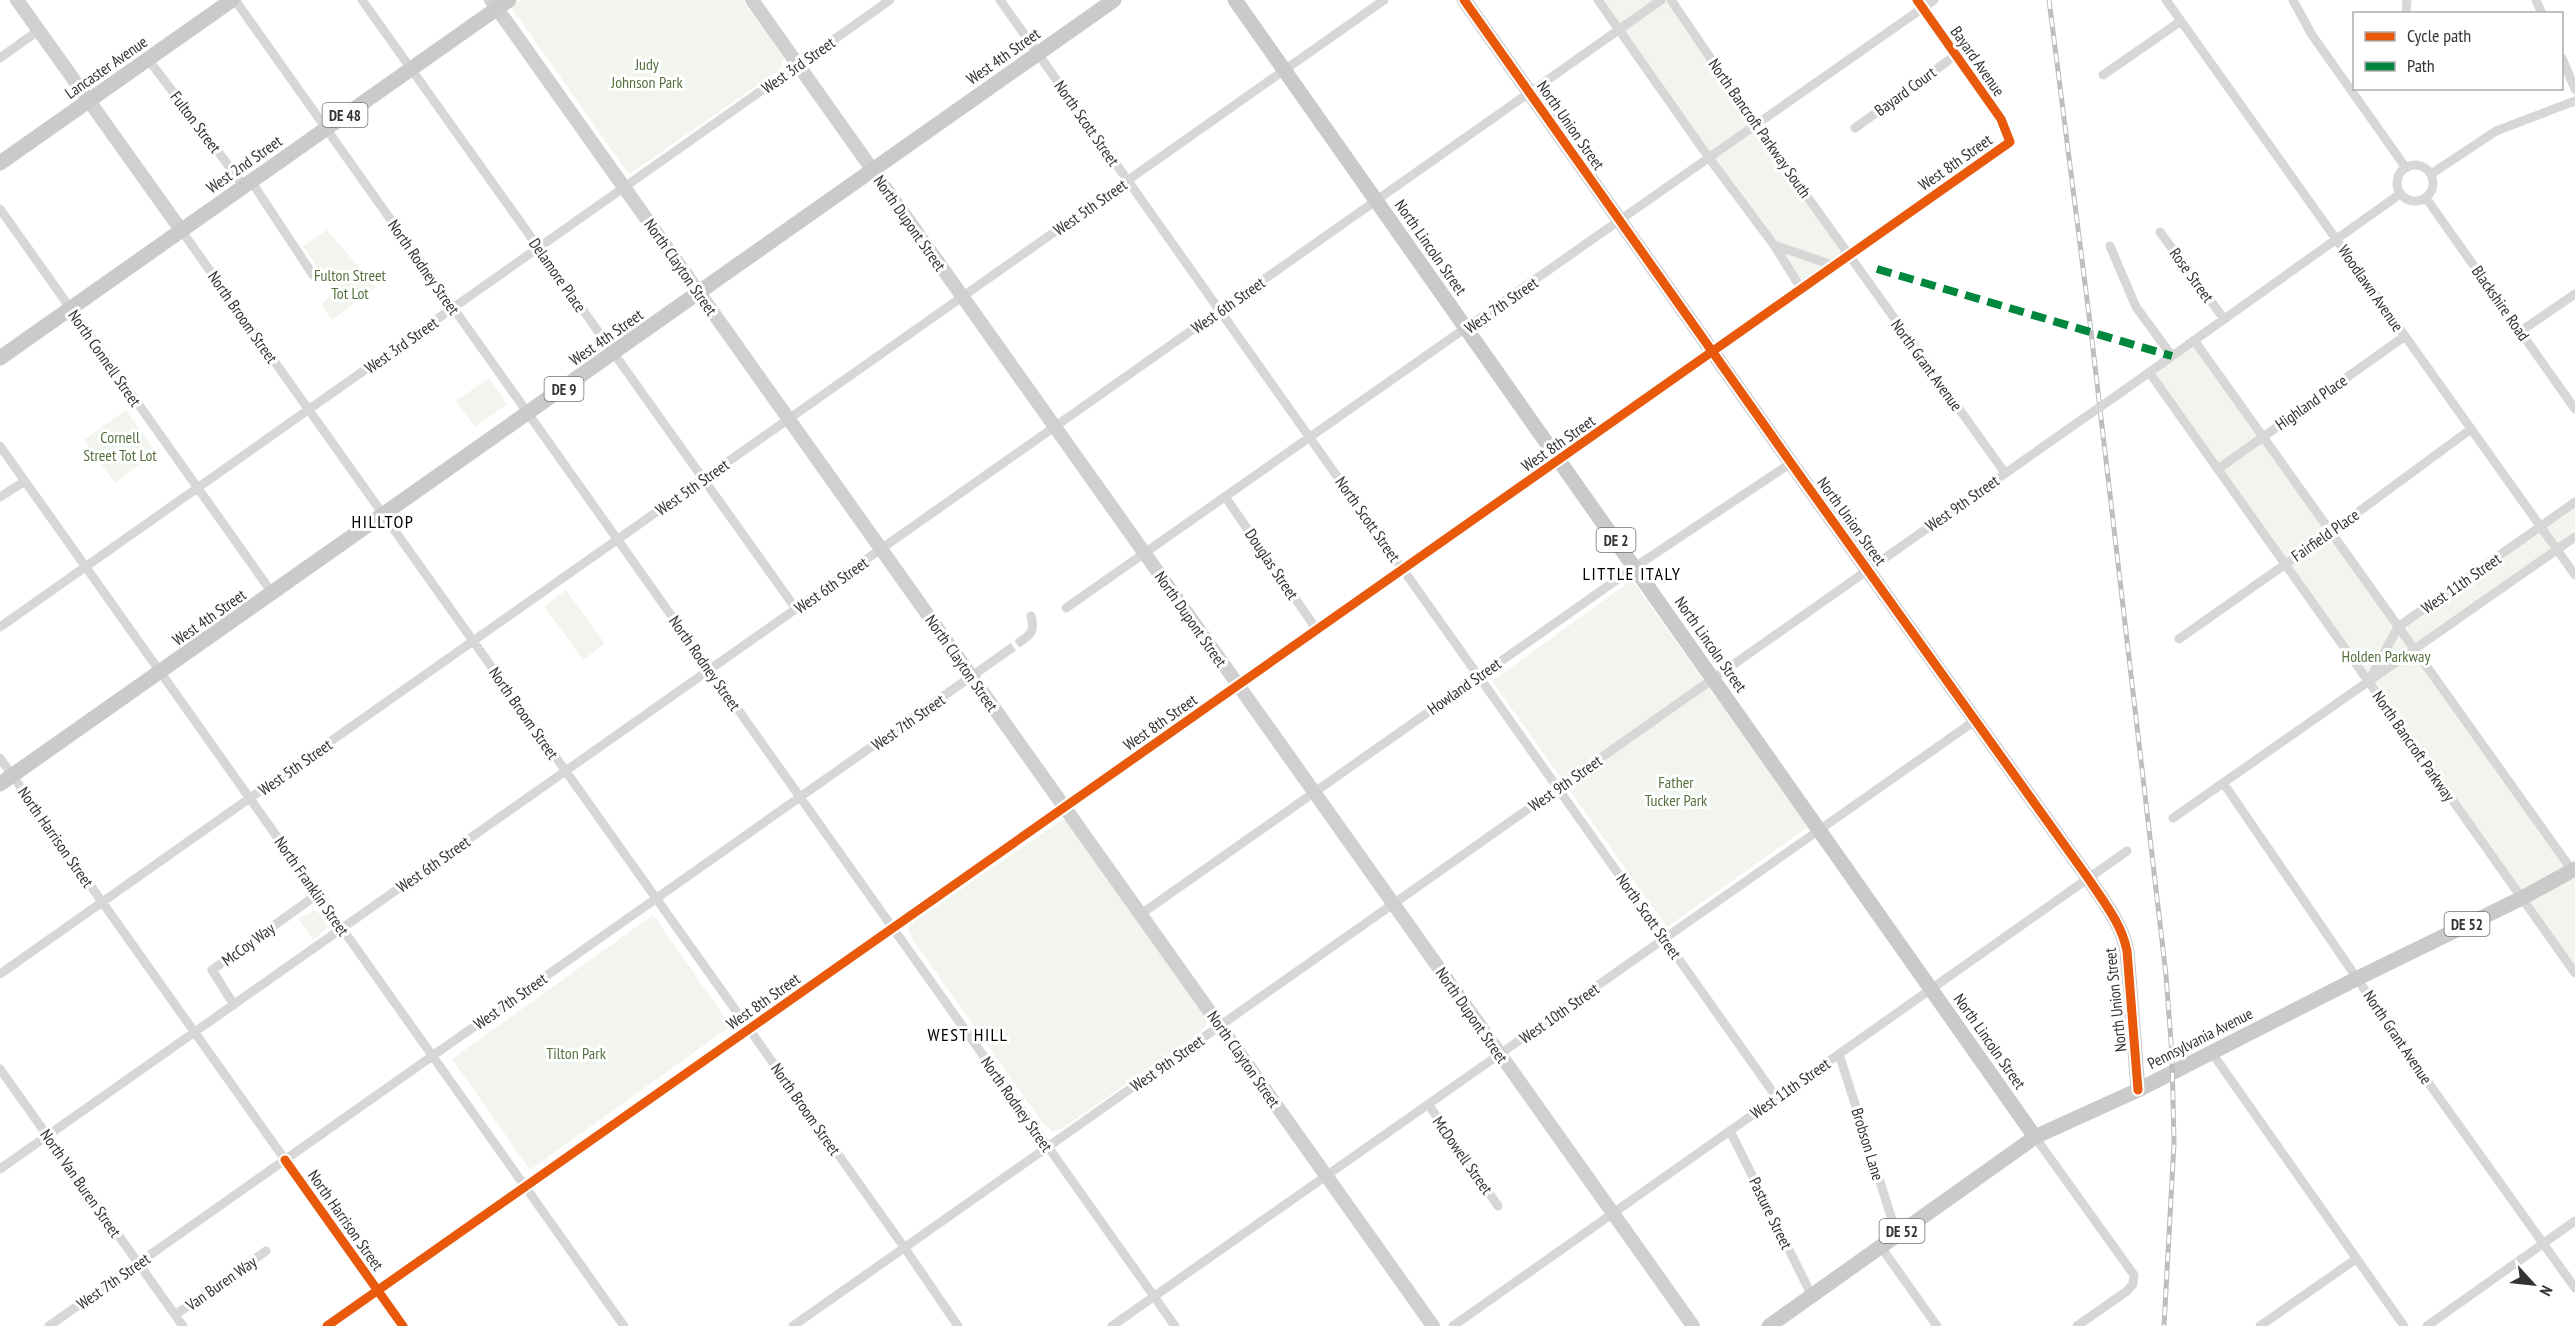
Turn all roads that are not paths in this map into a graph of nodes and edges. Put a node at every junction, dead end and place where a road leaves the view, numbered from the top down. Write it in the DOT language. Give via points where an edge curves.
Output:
graph roads {
  1 [pos="18,0"];
  2 [pos="233,0"];
  3 [pos="362,0"];
  4 [pos="752,0"];
  5 [pos="890,0"];
  6 [pos="1000,0"];
  7 [pos="1114,0"];
  8 [pos="1235,0"];
  9 [pos="1384,0"];
  10 [pos="1464,0"];
  11 [pos="1598,0"];
  12 [pos="1661,0"];
  13 [pos="1671,0"];
  14 [pos="1934,0"];
  15 [pos="2166,0"];
  16 [pos="2294,0"];
  17 [pos="499,3"];
  18 [pos="1920,4"];
  19 [pos="2181,21"];
  20 [pos="39,30"];
  21 [pos="1619,30"];
  22 [pos="1038,53"];
  23 [pos="1956,55"];
  24 [pos="0,58"];
  25 [pos="148,59"];
  26 [pos="2563,60"];
  27 [pos="798,65"];
  28 [pos="411,69"];
  29 [pos="1284,70"];
  30 [pos="2103,75"];
  31 [pos="2353,89"];
  32 [pos="2575,89"];
  33 [pos="2354,90"];
  34 [pos="1530,92"];
  35 [pos="89,101"];
  36 [pos="2575,101"];
  37 [pos="1756,125"];
  38 [pos="1855,128"];
  39 [pos="326,129"];
  40 [pos="2010,142"];
  41 [pos="1709,158"];
  42 [pos="0,163"];
  43 [pos="2406,168"];
  44 [pos="873,170"];
  45 [pos="2431,174"];
  46 [pos="1128,180"];
  47 [pos="248,184"];
  48 [pos="624,187"];
  49 [pos="2400,194"];
  50 [pos="2426,198"];
  51 [pos="1376,201"];
  52 [pos="0,209"];
  53 [pos="1621,220"];
  54 [pos="181,230"];
  55 [pos="2160,231"];
  56 [pos="2336,239"];
  57 [pos="1774,245"];
  58 [pos="2110,246"];
  59 [pos="538,248"];
  60 [pos="1850,256"];
  61 [pos="1835,266"];
  62 [pos="313,275"];
  63 [pos="1802,290"];
  64 [pos="699,293"];
  65 [pos="2575,294"];
  66 [pos="962,297"];
  67 [pos="70,308"];
  68 [pos="453,308"];
  69 [pos="1220,310"];
  70 [pos="2224,319"];
  71 [pos="1466,329"];
  72 [pos="2521,331"];
  73 [pos="2405,336"];
  74 [pos="2194,340"];
  75 [pos="1714,351"];
  76 [pos="614,353"];
  77 [pos="2172,356"];
  78 [pos="0,358"];
  79 [pos="2149,372"];
  80 [pos="2575,409"];
  81 [pos="309,410"];
  82 [pos="528,414"];
  83 [pos="789,419"];
  84 [pos="1055,427"];
  85 [pos="2471,429"];
  86 [pos="2262,436"];
  87 [pos="1311,438"];
  88 [pos="0,446"];
  89 [pos="1559,460"];
  90 [pos="1791,463"];
  91 [pos="2218,469"];
  92 [pos="2005,473"];
  93 [pos="703,479"];
  94 [pos="25,481"];
  95 [pos="198,488"];
  96 [pos="0,497"];
  97 [pos="1226,498"];
  98 [pos="2575,502"];
  99 [pos="384,515"];
  100 [pos="2540,526"];
  101 [pos="2331,532"];
  102 [pos="2575,537"];
  103 [pos="617,540"];
  104 [pos="881,549"];
  105 [pos="2557,550"];
  106 [pos="1145,555"];
  107 [pos="2285,563"];
  108 [pos="86,567"];
  109 [pos="1635,567"];
  110 [pos="1869,569"];
  111 [pos="1403,570"];
  112 [pos="2575,575"];
  113 [pos="273,594"];
  114 [pos="1066,608"];
  115 [pos="796,609"];
  116 [pos="1031,616"];
  117 [pos="0,627"];
  118 [pos="2398,627"];
  119 [pos="1317,630"];
  120 [pos="1024,639"];
  121 [pos="2179,639"];
  122 [pos="473,641"];
  123 [pos="2415,651"];
  124 [pos="1006,652"];
  125 [pos="710,670"];
  126 [pos="161,673"];
  127 [pos="1479,676"];
  128 [pos="972,677"];
  129 [pos="1713,679"];
  130 [pos="2368,681"];
  131 [pos="1238,686"];
  132 [pos="1976,720"];
  133 [pos="0,758"];
  134 [pos="566,771"];
  135 [pos="6,780"];
  136 [pos="2224,784"];
  137 [pos="1558,788"];
  138 [pos="1314,792"];
  139 [pos="250,798"];
  140 [pos="800,798"];
  141 [pos="1065,807"];
  142 [pos="2173,818"];
  143 [pos="1819,830"];
  144 [pos="2127,851"];
  145 [pos="2574,872"];
  146 [pos="2088,878"];
  147 [pos="318,894"];
  148 [pos="2522,898"];
  149 [pos="656,899"];
  150 [pos="102,902"];
  151 [pos="1393,904"];
  152 [pos="1141,914"];
  153 [pos="342,928"];
  154 [pos="893,928"];
  155 [pos="1664,938"];
  156 [pos="2575,973"];
  157 [pos="0,974"];
  158 [pos="2358,978"];
  159 [pos="1931,989"];
  160 [pos="234,1005"];
  161 [pos="1220,1026"];
  162 [pos="749,1029"];
  163 [pos="194,1032"];
  164 [pos="2212,1053"];
  165 [pos="1499,1054"];
  166 [pos="1839,1054"];
  167 [pos="433,1056"];
  168 [pos="0,1069"];
  169 [pos="2138,1090"];
  170 [pos="1777,1098"];
  171 [pos="1428,1104"];
  172 [pos="1730,1131"];
  173 [pos="48,1136"];
  174 [pos="2036,1137"];
  175 [pos="1048,1147"];
  176 [pos="285,1160"];
  177 [pos="0,1169"];
  178 [pos="1326,1175"];
  179 [pos="525,1187"];
  180 [pos="1498,1206"];
  181 [pos="1612,1214"];
  182 [pos="2575,1221"];
  183 [pos="1897,1235"];
  184 [pos="2544,1244"];
  185 [pos="904,1247"];
  186 [pos="1881,1247"];
  187 [pos="266,1251"];
  188 [pos="2356,1259"];
  189 [pos="138,1263"];
  190 [pos="2575,1288"];
  191 [pos="377,1291"];
  192 [pos="1812,1296"];
  193 [pos="1154,1297"];
  194 [pos="175,1315"];
  195 [pos="49,1326"];
  196 [pos="183,1326"];
  197 [pos="327,1326"];
  198 [pos="403,1326"];
  199 [pos="624,1326"];
  200 [pos="793,1326"];
  201 [pos="958,1326"];
  202 [pos="1112,1326"];
  203 [pos="1174,1326"];
  204 [pos="1433,1326"];
  205 [pos="1453,1326"];
  206 [pos="1692,1326"];
  207 [pos="1769,1326"];
  208 [pos="1937,1326"];
  209 [pos="2078,1326"];
  210 [pos="2260,1326"];
  211 [pos="2404,1326"];
  212 [pos="2427,1326"];
  1 -- 20 [label="street, North Broom Street"];
  2 -- 25 [label="main road, Lancaster Avenue"];
  2 -- 39 [label="street, North Rodney Street"];
  3 -- 28 [label="street, Delamore Place"];
  4 -- 27 [label="street, North Dupont Street"];
  5 -- 27 [label="street, West 3rd Street"];
  6 -- 22 [label="street, North Scott Street"];
  7 -- 22 [label="main road, West 4th Street / DE 9"];
  8 -- 29 [label="main road, North Lincoln Street / DE 2"];
  9 -- 29 [label="street, West 5th Street"];
  10 -- 34 [label="main road, North Union Street"];
  11 -- 21 [label="street"];
  12 -- 21 [label="street, West 6th Street"];
  13 -- 37 [label="street, North Bancroft Parkway South"];
  14 -- 18 [label="street, West 7th Street"];
  15 -- 19 [label="street, Woodlawn Avenue"];
  16 -- 31 [label="street" via="2312,35"];
  17 -- 28 [label="main road, West 2nd Street / DE 48"];
  17 -- 48 [label="street, North Clayton Street"];
  18 -- 23 [label="street, Bayard Avenue"];
  18 -- 37 [label="street, West 7th Street"];
  19 -- 30 [label="street"];
  19 -- 56 [label="street, Woodlawn Avenue"];
  20 -- 24 [label="street"];
  20 -- 35 [label="street, North Broom Street"];
  21 -- 34 [label="street, West 6th Street"];
  21 -- 41 [label="street"];
  22 -- 44 [label="main road, West 4th Street / DE 9"];
  22 -- 46 [label="street, North Scott Street"];
  23 -- 38 [label="street, Bayard Court"];
  23 -- 40 [label="street, Bayard Avenue" via="2006,127"];
  25 -- 35 [label="main road, Lancaster Avenue"];
  25 -- 47 [label="street, Fulton Street"];
  26 -- 32 [label="street"];
  27 -- 44 [label="street, North Dupont Street"];
  27 -- 48 [label="street, West 3rd Street"];
  28 -- 39 [label="main road, West 2nd Street / DE 48"];
  28 -- 59 [label="street, Delamore Place"];
  29 -- 46 [label="street, West 5th Street"];
  29 -- 51 [label="main road, North Lincoln Street / DE 2"];
  33 -- 43 [label="street"];
  34 -- 51 [label="street, West 6th Street"];
  34 -- 53 [label="main road, North Union Street"];
  35 -- 42 [label="main road, Lancaster Avenue"];
  35 -- 54 [label="street, North Broom Street"];
  36 -- 45 [label="street" via="2496,131"];
  37 -- 41 [label="street, West 7th Street"];
  37 -- 60 [label="street, North Bancroft Parkway South"];
  39 -- 47 [label="main road, West 2nd Street / DE 48"];
  39 -- 68 [label="street, North Rodney Street"];
  40 -- 60 [label="street, West 8th Street"];
  41 -- 53 [label="street, West 7th Street"];
  41 -- 57 [label="street"];
  43 -- 45 [label="street" via="2421,165"];
  43 -- 49 [label="street" via="2397,179"];
  44 -- 64 [label="main road, West 4th Street / DE 9"];
  44 -- 66 [label="street, North Dupont Street"];
  45 -- 50 [label="street" via="2434,186"];
  46 -- 66 [label="street, West 5th Street"];
  46 -- 69 [label="street, North Scott Street"];
  47 -- 54 [label="main road, West 2nd Street / DE 48"];
  47 -- 62 [label="street, Fulton Street"];
  48 -- 59 [label="street, West 3rd Street"];
  48 -- 64 [label="street, North Clayton Street"];
  49 -- 50 [label="street" via="2412,201"];
  49 -- 56 [label="street, West 9th Street"];
  50 -- 72 [label="street, Blackshire Road"];
  51 -- 69 [label="street, West 6th Street"];
  51 -- 71 [label="main road, North Lincoln Street / DE 2"];
  52 -- 67 [label="street, North Connell Street"];
  53 -- 71 [label="street, West 7th Street"];
  53 -- 75 [label="main road, North Union Street"];
  54 -- 67 [label="main road, West 2nd Street / DE 48"];
  54 -- 81 [label="street, North Broom Street"];
  55 -- 70 [label="street, Rose Street"];
  56 -- 70 [label="street, West 9th Street"];
  56 -- 73 [label="street, Woodlawn Avenue"];
  57 -- 61 [label="street"];
  57 -- 63 [label="street"];
  58 -- 77 [label="street" via="2136,307"];
  59 -- 68 [label="street, West 3rd Street"];
  59 -- 76 [label="street, Delamore Place"];
  60 -- 61 [label="street, West 8th Street"];
  60 -- 92 [label="street, North Grant Avenue"];
  61 -- 63 [label="street, West 8th Street"];
  63 -- 75 [label="street, West 8th Street"];
  64 -- 76 [label="main road, West 4th Street / DE 9"];
  64 -- 83 [label="street, North Clayton Street"];
  65 -- 72 [label="street"];
  66 -- 83 [label="street, West 5th Street"];
  66 -- 84 [label="street, North Dupont Street"];
  67 -- 78 [label="main road, West 2nd Street / DE 48"];
  67 -- 95 [label="street, North Connell Street"];
  68 -- 81 [label="street, West 3rd Street"];
  68 -- 82 [label="street, North Rodney Street"];
  69 -- 84 [label="street, West 6th Street"];
  69 -- 87 [label="street, North Scott Street"];
  70 -- 74 [label="street, West 9th Street"];
  71 -- 87 [label="street, West 7th Street"];
  71 -- 89 [label="main road, North Lincoln Street / DE 2"];
  72 -- 80 [label="street, Blackshire Road"];
  73 -- 85 [label="street, Woodlawn Avenue"];
  73 -- 86 [label="street, Highland Place"];
  74 -- 77 [label="street, West 9th Street"];
  74 -- 86 [label="street"];
  75 -- 89 [label="street, West 8th Street"];
  75 -- 90 [label="main road, North Union Street"];
  76 -- 82 [label="main road, West 4th Street / DE 9"];
  76 -- 93 [label="street, Delamore Place"];
  77 -- 79 [label="street, West 9th Street"];
  79 -- 91 [label="street, North Bancroft Parkway"];
  79 -- 92 [label="street, West 9th Street, bridge"];
  81 -- 95 [label="street, West 3rd Street"];
  81 -- 99 [label="street, North Broom Street"];
  82 -- 99 [label="main road, West 4th Street / DE 9"];
  82 -- 103 [label="street, North Rodney Street"];
  83 -- 93 [label="street, West 5th Street"];
  83 -- 104 [label="street, North Clayton Street"];
  84 -- 104 [label="street, West 6th Street"];
  84 -- 106 [label="street, North Dupont Street"];
  85 -- 100 [label="street, Woodlawn Avenue"];
  85 -- 101 [label="street, Fairfield Place"];
  86 -- 91 [label="street, Highland Place"];
  86 -- 101 [label="street"];
  87 -- 97 [label="street, West 7th Street"];
  87 -- 111 [label="street, North Scott Street"];
  88 -- 94 [label="street, North Franklin Street"];
  89 -- 109 [label="main road, North Lincoln Street / DE 2"];
  89 -- 111 [label="street, West 8th Street"];
  90 -- 109 [label="street, Howland Street"];
  90 -- 110 [label="main road, North Union Street"];
  91 -- 107 [label="street, North Bancroft Parkway"];
  92 -- 110 [label="street, West 9th Street"];
  93 -- 103 [label="street, West 5th Street"];
  93 -- 115 [label="street, Delamore Place"];
  94 -- 96 [label="street"];
  94 -- 108 [label="street, North Franklin Street"];
  95 -- 108 [label="street, West 3rd Street"];
  95 -- 113 [label="street, North Connell Street"];
  97 -- 106 [label="street, West 7th Street"];
  97 -- 119 [label="street, Douglas Street"];
  98 -- 100 [label="street, West 11th Street"];
  99 -- 113 [label="main road, West 4th Street / DE 9"];
  99 -- 122 [label="street, North Broom Street"];
  100 -- 105 [label="street, Woodlawn Avenue"];
  100 -- 118 [label="street, West 11th Street"];
  101 -- 107 [label="street, Fairfield Place"];
  101 -- 118 [label="street"];
  102 -- 105 [label="street, West 11th Street"];
  103 -- 122 [label="street, West 5th Street"];
  103 -- 125 [label="street, North Rodney Street"];
  104 -- 115 [label="street, West 6th Street"];
  104 -- 128 [label="street, North Clayton Street"];
  105 -- 112 [label="street, Woodlawn Avenue"];
  105 -- 123 [label="street, West 11th Street"];
  106 -- 114 [label="street, West 7th Street"];
  106 -- 131 [label="street, North Dupont Street"];
  107 -- 121 [label="street, Fairfield Place"];
  107 -- 130 [label="street, North Bancroft Parkway"];
  108 -- 117 [label="street, West 3rd Street"];
  108 -- 126 [label="street, North Franklin Street"];
  109 -- 127 [label="street, Howland Street"];
  109 -- 129 [label="main road, North Lincoln Street / DE 2"];
  110 -- 129 [label="street, West 9th Street"];
  110 -- 132 [label="main road, North Union Street"];
  111 -- 119 [label="street, West 8th Street"];
  111 -- 127 [label="street, North Scott Street"];
  113 -- 126 [label="main road, West 4th Street / DE 9"];
  115 -- 125 [label="street, West 6th Street"];
  116 -- 120 [label="street" via="1033,628"];
  118 -- 123 [label="street"];
  118 -- 130 [label="street, West 11th Street"];
  119 -- 131 [label="street, West 8th Street"];
  122 -- 134 [label="street, North Broom Street"];
  122 -- 139 [label="street, West 5th Street"];
  123 -- 130 [label="street, West 11th Street"];
  123 -- 145 [label="street"];
  124 -- 128 [label="street, West 7th Street"];
  125 -- 134 [label="street, West 6th Street"];
  125 -- 140 [label="street, North Rodney Street"];
  126 -- 135 [label="main road, West 4th Street / DE 9"];
  126 -- 139 [label="street, North Franklin Street"];
  127 -- 137 [label="street, North Scott Street"];
  127 -- 138 [label="street, Howland Street"];
  128 -- 140 [label="street, West 7th Street"];
  128 -- 141 [label="street, North Clayton Street"];
  129 -- 137 [label="street, West 9th Street"];
  129 -- 143 [label="main road, North Lincoln Street / DE 2"];
  130 -- 136 [label="street, West 11th Street"];
  130 -- 148 [label="street, North Bancroft Parkway"];
  131 -- 138 [label="street, North Dupont Street"];
  131 -- 141 [label="street, West 8th Street"];
  132 -- 143 [label="street, West 10th Street"];
  132 -- 146 [label="main road, North Union Street"];
  133 -- 135 [label="street, North Harrison Street"];
  134 -- 149 [label="street, North Broom Street"];
  134 -- 153 [label="street, West 6th Street"];
  135 -- 150 [label="street, North Harrison Street"];
  136 -- 142 [label="street, West 11th Street"];
  136 -- 158 [label="street, North Grant Avenue"];
  137 -- 151 [label="street, West 9th Street"];
  137 -- 155 [label="street, North Scott Street"];
  138 -- 151 [label="street, North Dupont Street"];
  138 -- 152 [label="street, Howland Street"];
  139 -- 147 [label="street, North Franklin Street"];
  139 -- 150 [label="street, West 5th Street"];
  140 -- 149 [label="street, West 7th Street"];
  140 -- 154 [label="street, North Rodney Street"];
  141 -- 152 [label="street, North Clayton Street"];
  141 -- 154 [label="street, West 8th Street"];
  143 -- 155 [label="street, West 10th Street"];
  143 -- 159 [label="main road, North Lincoln Street / DE 2"];
  144 -- 146 [label="street, West 11th Street"];
  145 -- 148 [label="main road, Pennsylvania Avenue / DE 52"];
  146 -- 159 [label="street, West 11th Street"];
  146 -- 169 [label="main road, North Union Street" via="2125,943"];
  147 -- 153 [label="street, North Franklin Street"];
  147 -- 160 [label="street, McCoy Way" via="212,970"];
  148 -- 156 [label="street, North Bancroft Parkway"];
  148 -- 158 [label="main road, Pennsylvania Avenue / DE 52"];
  149 -- 162 [label="street, North Broom Street"];
  149 -- 167 [label="street, West 7th Street"];
  150 -- 157 [label="street, West 5th Street"];
  150 -- 163 [label="street, North Harrison Street"];
  151 -- 161 [label="street, West 9th Street"];
  151 -- 165 [label="street, North Dupont Street"];
  152 -- 161 [label="street, North Clayton Street"];
  153 -- 160 [label="street, West 6th Street"];
  153 -- 167 [label="street, North Franklin Street"];
  154 -- 162 [label="street, West 8th Street"];
  154 -- 175 [label="street, North Rodney Street"];
  155 -- 165 [label="street, West 10th Street"];
  155 -- 170 [label="street, North Scott Street"];
  158 -- 164 [label="main road, Pennsylvania Avenue / DE 52"];
  158 -- 184 [label="street, North Grant Avenue"];
  159 -- 166 [label="street, West 11th Street"];
  159 -- 174 [label="main road, North Lincoln Street / DE 2"];
  160 -- 163 [label="street, West 6th Street"];
  161 -- 175 [label="street, West 9th Street"];
  161 -- 178 [label="street, North Clayton Street"];
  162 -- 179 [label="street, West 8th Street"];
  162 -- 185 [label="street, North Broom Street"];
  163 -- 173 [label="street, West 6th Street"];
  163 -- 176 [label="street, North Harrison Street"];
  164 -- 169 [label="main road, Pennsylvania Avenue / DE 52"];
  164 -- 188 [label="street"];
  165 -- 171 [label="street, West 10th Street"];
  165 -- 181 [label="street, North Dupont Street"];
  166 -- 170 [label="street, West 11th Street"];
  166 -- 183 [label="street, Brobson Lane"];
  167 -- 176 [label="street, West 7th Street"];
  167 -- 179 [label="street, North Franklin Street"];
  168 -- 173 [label="street, North Van Buren Street"];
  169 -- 174 [label="main road, Pennsylvania Avenue / DE 52"];
  170 -- 172 [label="street, West 11th Street"];
  171 -- 178 [label="street, West 10th Street"];
  171 -- 180 [label="street, McDowell Street"];
  172 -- 181 [label="street, West 11th Street"];
  172 -- 192 [label="street, Pasture Street"];
  173 -- 177 [label="street, West 6th Street"];
  173 -- 189 [label="street, North Van Buren Street"];
  174 -- 183 [label="main road, Pennsylvania Avenue / DE 52"];
  174 -- 209 [label="street, North Lincoln Street" via="2130,1268 2134,1280 2127,1291"];
  175 -- 185 [label="street, West 9th Street"];
  175 -- 193 [label="street, North Rodney Street"];
  176 -- 189 [label="street, West 7th Street"];
  176 -- 191 [label="street, North Harrison Street"];
  178 -- 193 [label="street, West 10th Street"];
  178 -- 204 [label="street, North Clayton Street"];
  179 -- 191 [label="street, West 8th Street"];
  179 -- 199 [label="street, North Franklin Street"];
  181 -- 205 [label="street, West 11th Street"];
  181 -- 206 [label="street, North Dupont Street"];
  182 -- 184 [label="street"];
  183 -- 186 [label="main road, Pennsylvania Avenue / DE 52"];
  184 -- 190 [label="street, North Grant Avenue"];
  184 -- 212 [label="street"];
  185 -- 200 [label="street, West 9th Street"];
  185 -- 201 [label="street, North Broom Street"];
  186 -- 192 [label="main road, Pennsylvania Avenue / DE 52"];
  186 -- 208 [label="street"];
  187 -- 194 [label="street, Van Buren Way"];
  188 -- 210 [label="street"];
  188 -- 211 [label="street"];
  189 -- 194 [label="street, North Van Buren Street"];
  189 -- 195 [label="street, West 7th Street"];
  191 -- 197 [label="street, West 8th Street"];
  191 -- 198 [label="street, North Harrison Street"];
  192 -- 207 [label="main road, Pennsylvania Avenue / DE 52"];
  193 -- 202 [label="street, West 10th Street"];
  193 -- 203 [label="street, North Rodney Street"];
  194 -- 196 [label="street, North Van Buren Street"];
}
